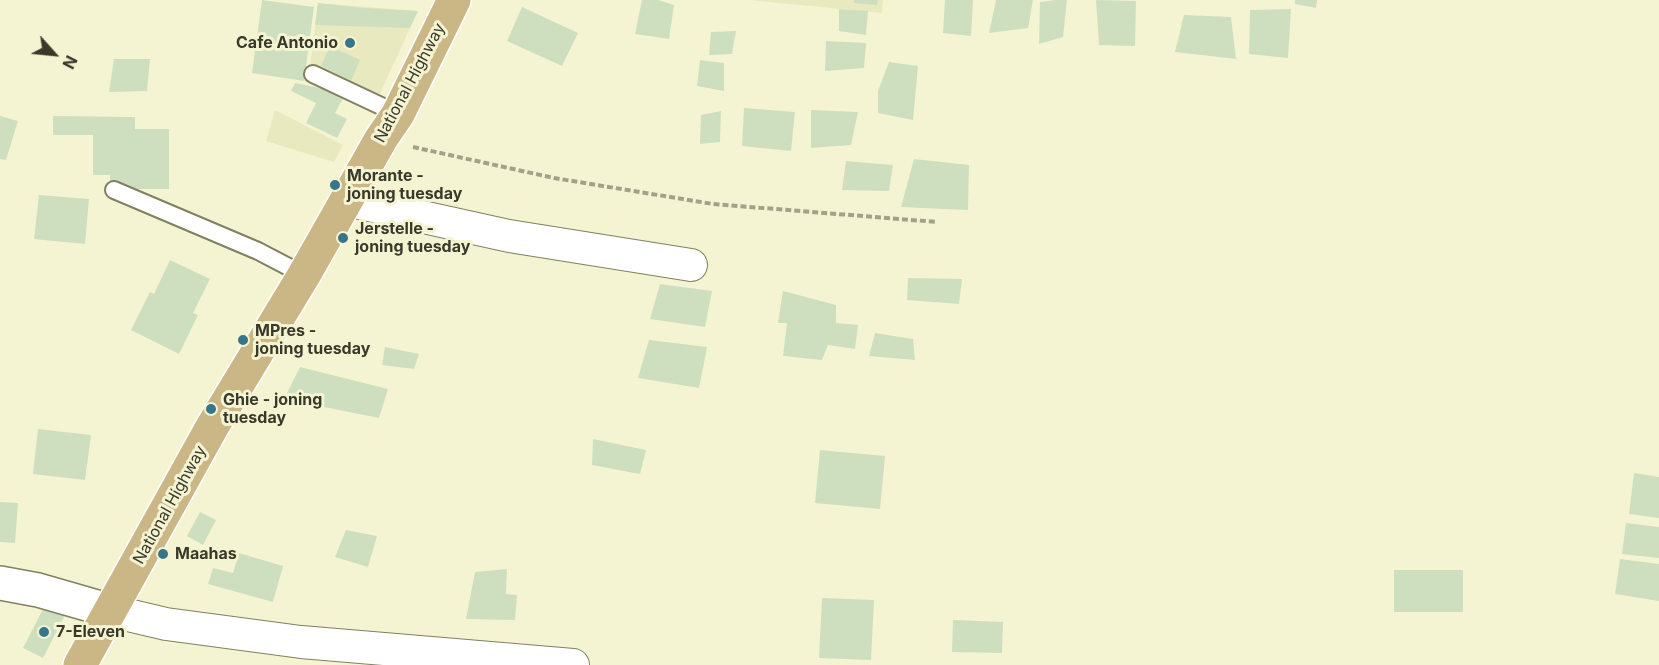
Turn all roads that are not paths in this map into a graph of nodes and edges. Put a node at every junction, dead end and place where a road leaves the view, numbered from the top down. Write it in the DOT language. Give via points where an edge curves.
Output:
graph roads {
  1 [pos="454,0"];
  2 [pos="313,74"];
  3 [pos="389,126"];
  4 [pos="114,190"];
  5 [pos="346,200"];
  6 [pos="691,265"];
  7 [pos="304,275"];
  8 [pos="0,583"];
  9 [pos="111,611"];
  10 [pos="80,665"];
  11 [pos="573,665"];
  1 -- 3 [label="main road, National Highway"];
  2 -- 3 [label="lane"];
  3 -- 5 [label="main road, National Highway"];
  4 -- 7 [label="lane" via="258,251"];
  5 -- 6 [label="street" via="509,236"];
  5 -- 7 [label="main road, National Highway"];
  7 -- 9 [label="main road, National Highway" via="212,427"];
  8 -- 9 [label="street"];
  9 -- 10 [label="main road, National Highway"];
  9 -- 11 [label="street" via="166,624 301,642"];
}
